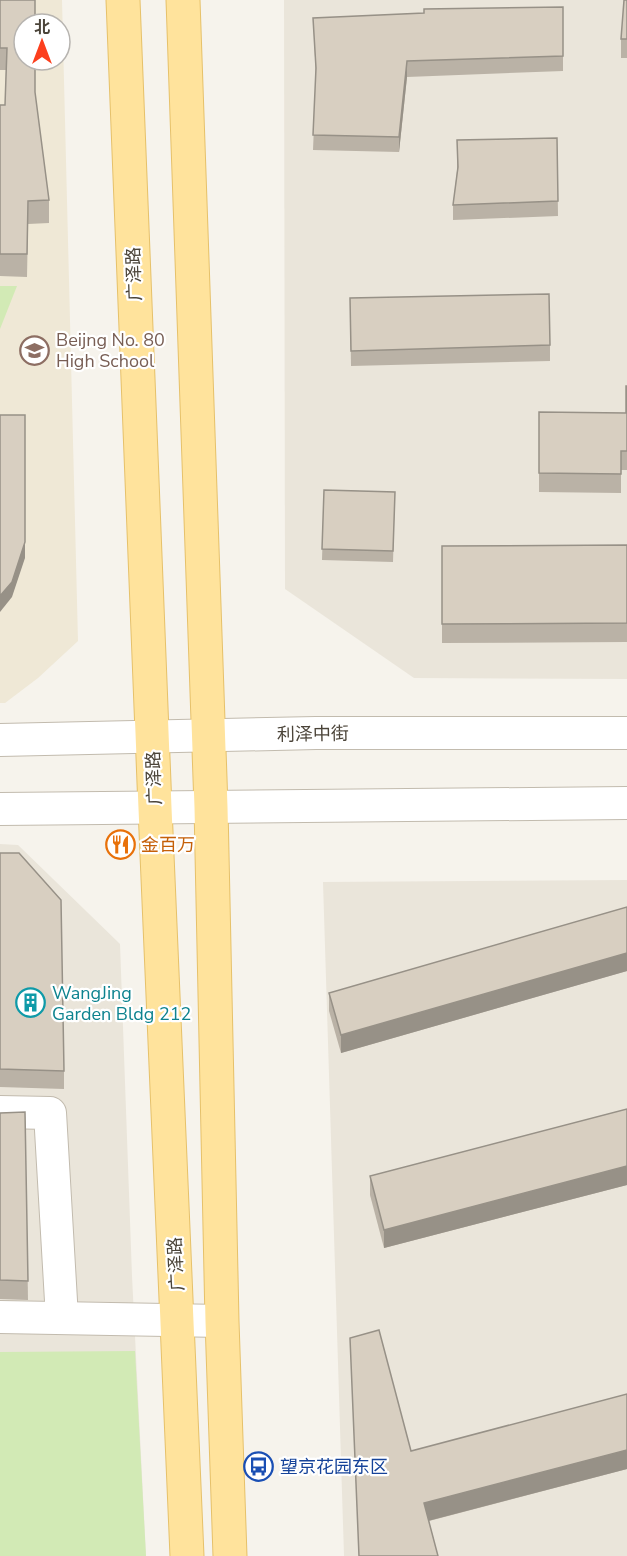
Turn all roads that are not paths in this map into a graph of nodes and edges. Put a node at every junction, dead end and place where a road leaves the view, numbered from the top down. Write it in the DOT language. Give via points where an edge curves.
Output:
graph roads {
  1 [pos="123,0"];
  2 [pos="183,0"];
  3 [pos="627,733"];
  4 [pos="209,735"];
  5 [pos="152,737"];
  6 [pos="0,740"];
  7 [pos="627,802"];
  8 [pos="211,807"];
  9 [pos="155,808"];
  10 [pos="0,809"];
  11 [pos="0,1112"];
  12 [pos="0,1317"];
  13 [pos="62,1318"];
  14 [pos="179,1321"];
  15 [pos="222,1321"];
  16 [pos="187,1556"];
  17 [pos="230,1556"];
  1 -- 5 [label="main road, 广泽路"];
  2 -- 4 [label="main road"];
  3 -- 4 [label="street, 利泽中街"];
  4 -- 5 [label="street, 利泽中街"];
  4 -- 8 [label="main road"];
  5 -- 6 [label="street, 利泽中街"];
  5 -- 9 [label="main road, 广泽路"];
  7 -- 8 [label="street"];
  8 -- 9 [label="street"];
  8 -- 15 [label="main road"];
  9 -- 10 [label="street"];
  9 -- 14 [label="main road, 广泽路"];
  11 -- 13 [label="street" via="50,1113"];
  12 -- 13 [label="street"];
  13 -- 14 [label="street"];
  14 -- 15 [label="street"];
  14 -- 16 [label="main road, 广泽路"];
  15 -- 17 [label="main road"];
}
